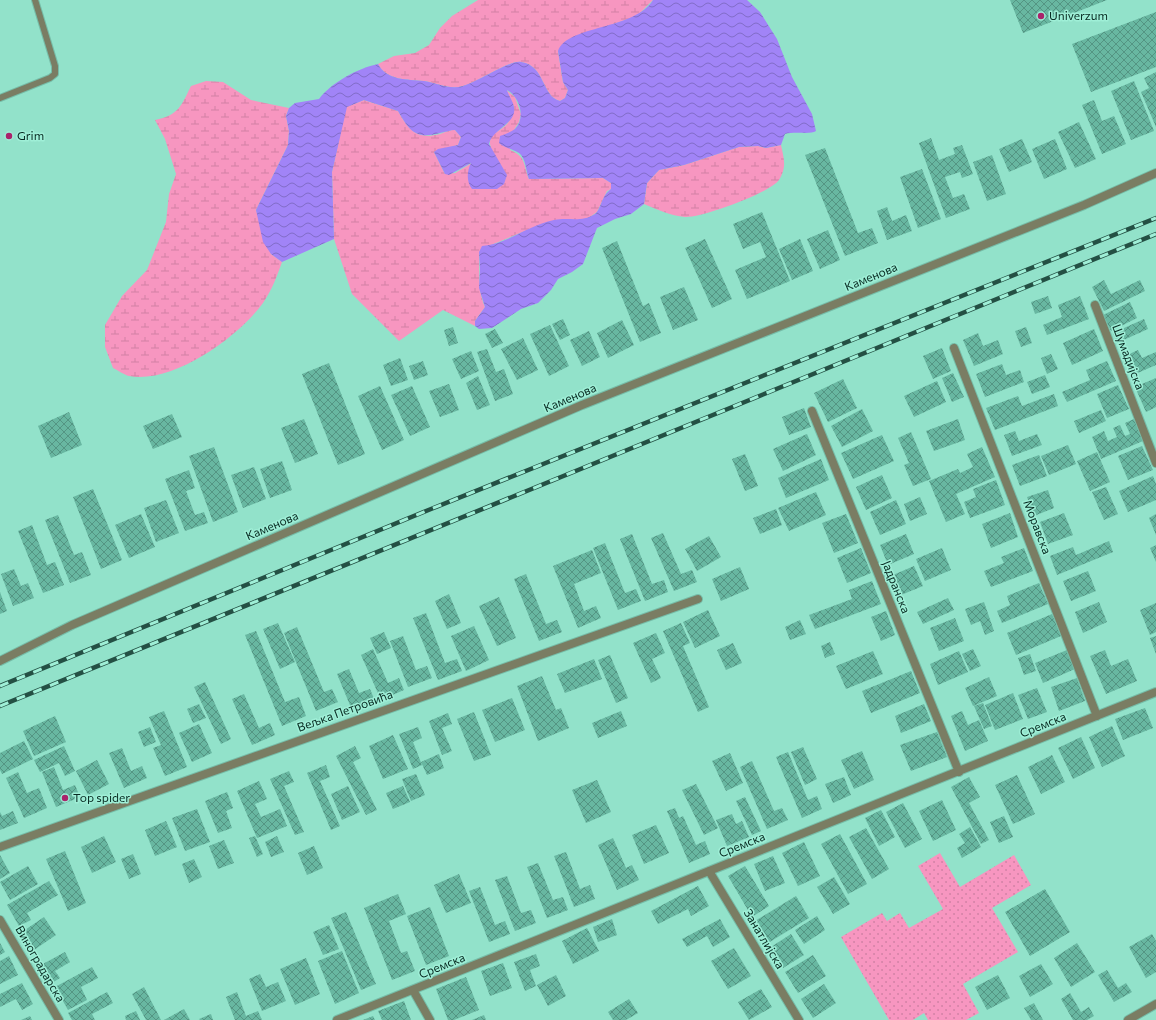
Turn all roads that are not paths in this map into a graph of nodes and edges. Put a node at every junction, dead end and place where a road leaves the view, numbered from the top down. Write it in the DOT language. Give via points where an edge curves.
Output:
graph roads {
  1 [pos="35,0"];
  2 [pos="0,98"];
  3 [pos="1156,173"];
  4 [pos="1095,305"];
  5 [pos="954,348"];
  6 [pos="812,411"];
  7 [pos="1156,463"];
  8 [pos="698,598"];
  9 [pos="0,661"];
  10 [pos="1156,692"];
  11 [pos="1097,716"];
  12 [pos="959,772"];
  13 [pos="0,847"];
  14 [pos="709,871"];
  15 [pos="0,920"];
  16 [pos="413,990"];
  17 [pos="1156,1004"];
  18 [pos="59,1020"];
  19 [pos="337,1020"];
  20 [pos="430,1020"];
  21 [pos="799,1020"];
  22 [pos="1128,1020"];
  1 -- 2 [label="lane" via="55,66 55,74"];
  3 -- 9 [label="street, Каменова" via="1084,205 582,405 72,625"];
  4 -- 7 [label="street, Шумадијска"];
  5 -- 11 [label="street, Моравска"];
  6 -- 12 [label="street, Јадранска"];
  8 -- 13 [label="street, Вељка Петровића"];
  10 -- 11 [label="street, Сремска"];
  11 -- 12 [label="street, Сремска"];
  12 -- 14 [label="street, Сремска"];
  14 -- 16 [label="street, Сремска"];
  14 -- 21 [label="street, Занатлијска"];
  15 -- 18 [label="street, Виноградарска"];
  16 -- 19 [label="street, Сремска"];
  16 -- 20 [label="street"];
  17 -- 22 [label="street"];
}
